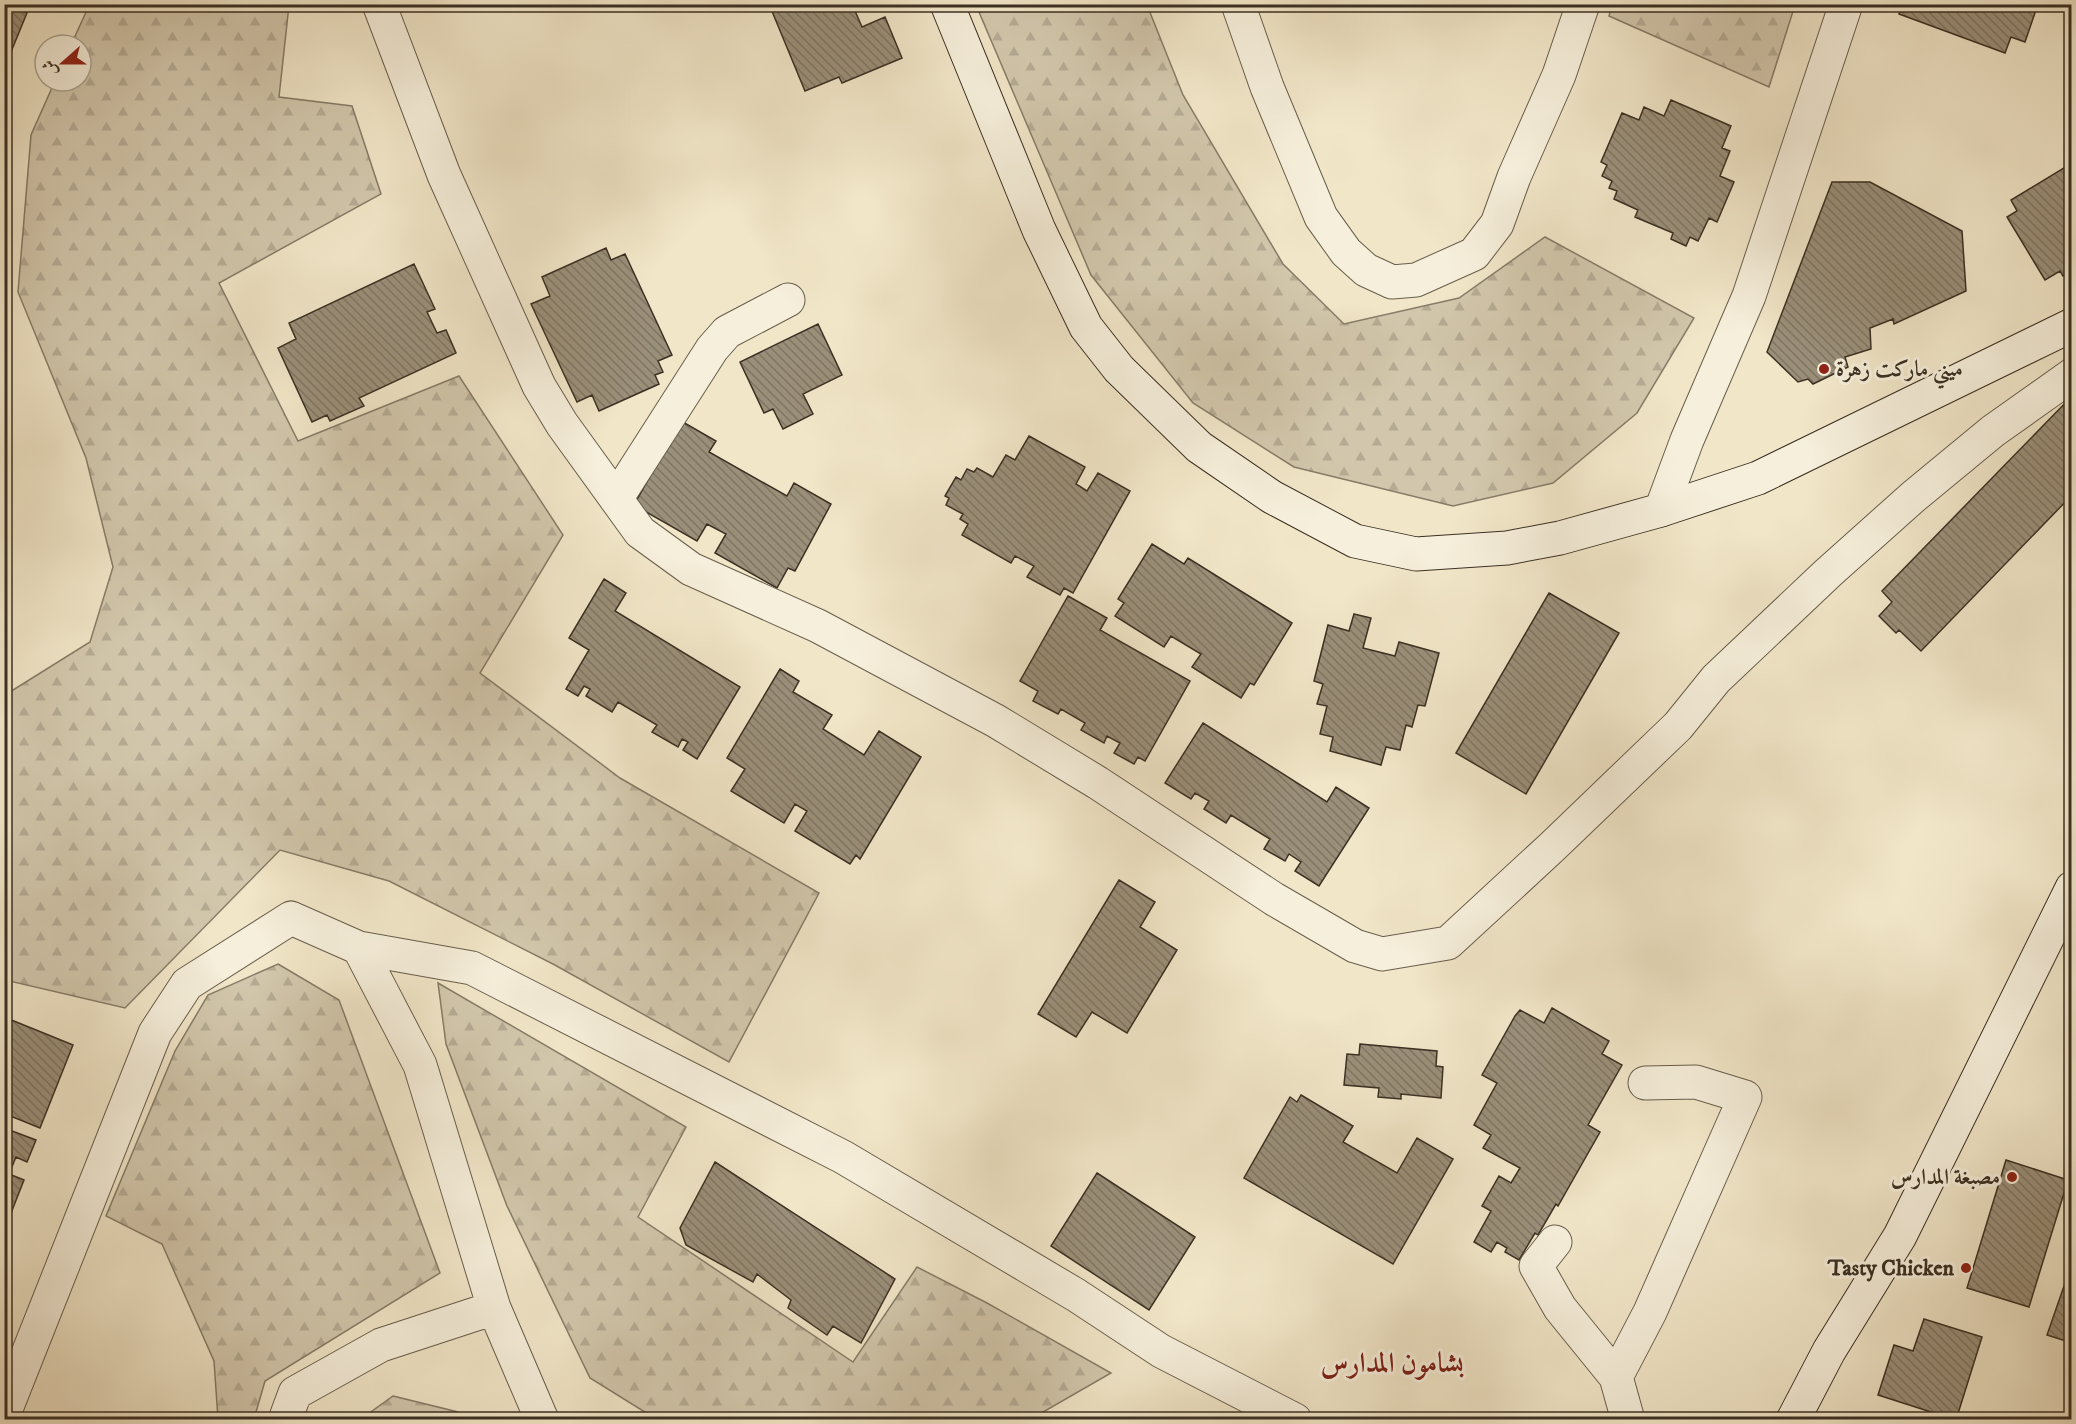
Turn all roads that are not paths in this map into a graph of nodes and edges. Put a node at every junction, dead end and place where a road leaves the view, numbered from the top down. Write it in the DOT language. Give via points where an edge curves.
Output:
graph roads {
  1 [pos="379,4"];
  2 [pos="947,4"];
  3 [pos="1238,4"];
  4 [pos="1583,4"];
  5 [pos="1846,4"];
  6 [pos="788,300"];
  7 [pos="2072,325"];
  8 [pos="2072,375"];
  9 [pos="616,499"];
  10 [pos="1661,510"];
  11 [pos="2072,888"];
  12 [pos="359,948"];
  13 [pos="1645,1083"];
  14 [pos="1555,1242"];
  15 [pos="494,1308"];
  16 [pos="1616,1377"];
  17 [pos="538,1411"];
  18 [pos="4,1414"];
  19 [pos="285,1419"];
  20 [pos="565,1419"];
  21 [pos="1295,1419"];
  22 [pos="1628,1419"];
  23 [pos="1792,1419"];
  1 -- 9 [label="street" via="444,176 539,386"];
  2 -- 10 [label="street" via="1039,230 1086,327 1119,369 1199,447 1272,497 1355,541 1416,554 1507,548"];
  3 -- 4 [label="street" via="1321,217 1359,264 1392,282 1416,280 1474,254 1497,224 1559,75"];
  5 -- 10 [label="street" via="1749,296"];
  6 -- 9 [label="street" via="727,332 712,349"];
  7 -- 10 [label="street" via="1758,478"];
  8 -- 9 [label="street" via="1993,431 1828,573 1716,679 1678,726 1448,943 1382,954 1355,946 1274,899 996,721 818,626 691,569 640,532"];
  11 -- 23 [label="street" via="1900,1236 1828,1352"];
  12 -- 15 [label="street" via="420,1065"];
  12 -- 18 [label="street" via="291,918 187,984 155,1033"];
  12 -- 21 [label="street" via="472,968 843,1157 1076,1295 1161,1351"];
  13 -- 16 [label="street" via="1696,1082 1745,1097 1650,1312"];
  14 -- 16 [label="street" via="1536,1266 1560,1308"];
  15 -- 17 [label="street"];
  15 -- 19 [label="street" via="381,1345 295,1393"];
  16 -- 22 [label="street"];
  17 -- 20 [label="street"];
}
